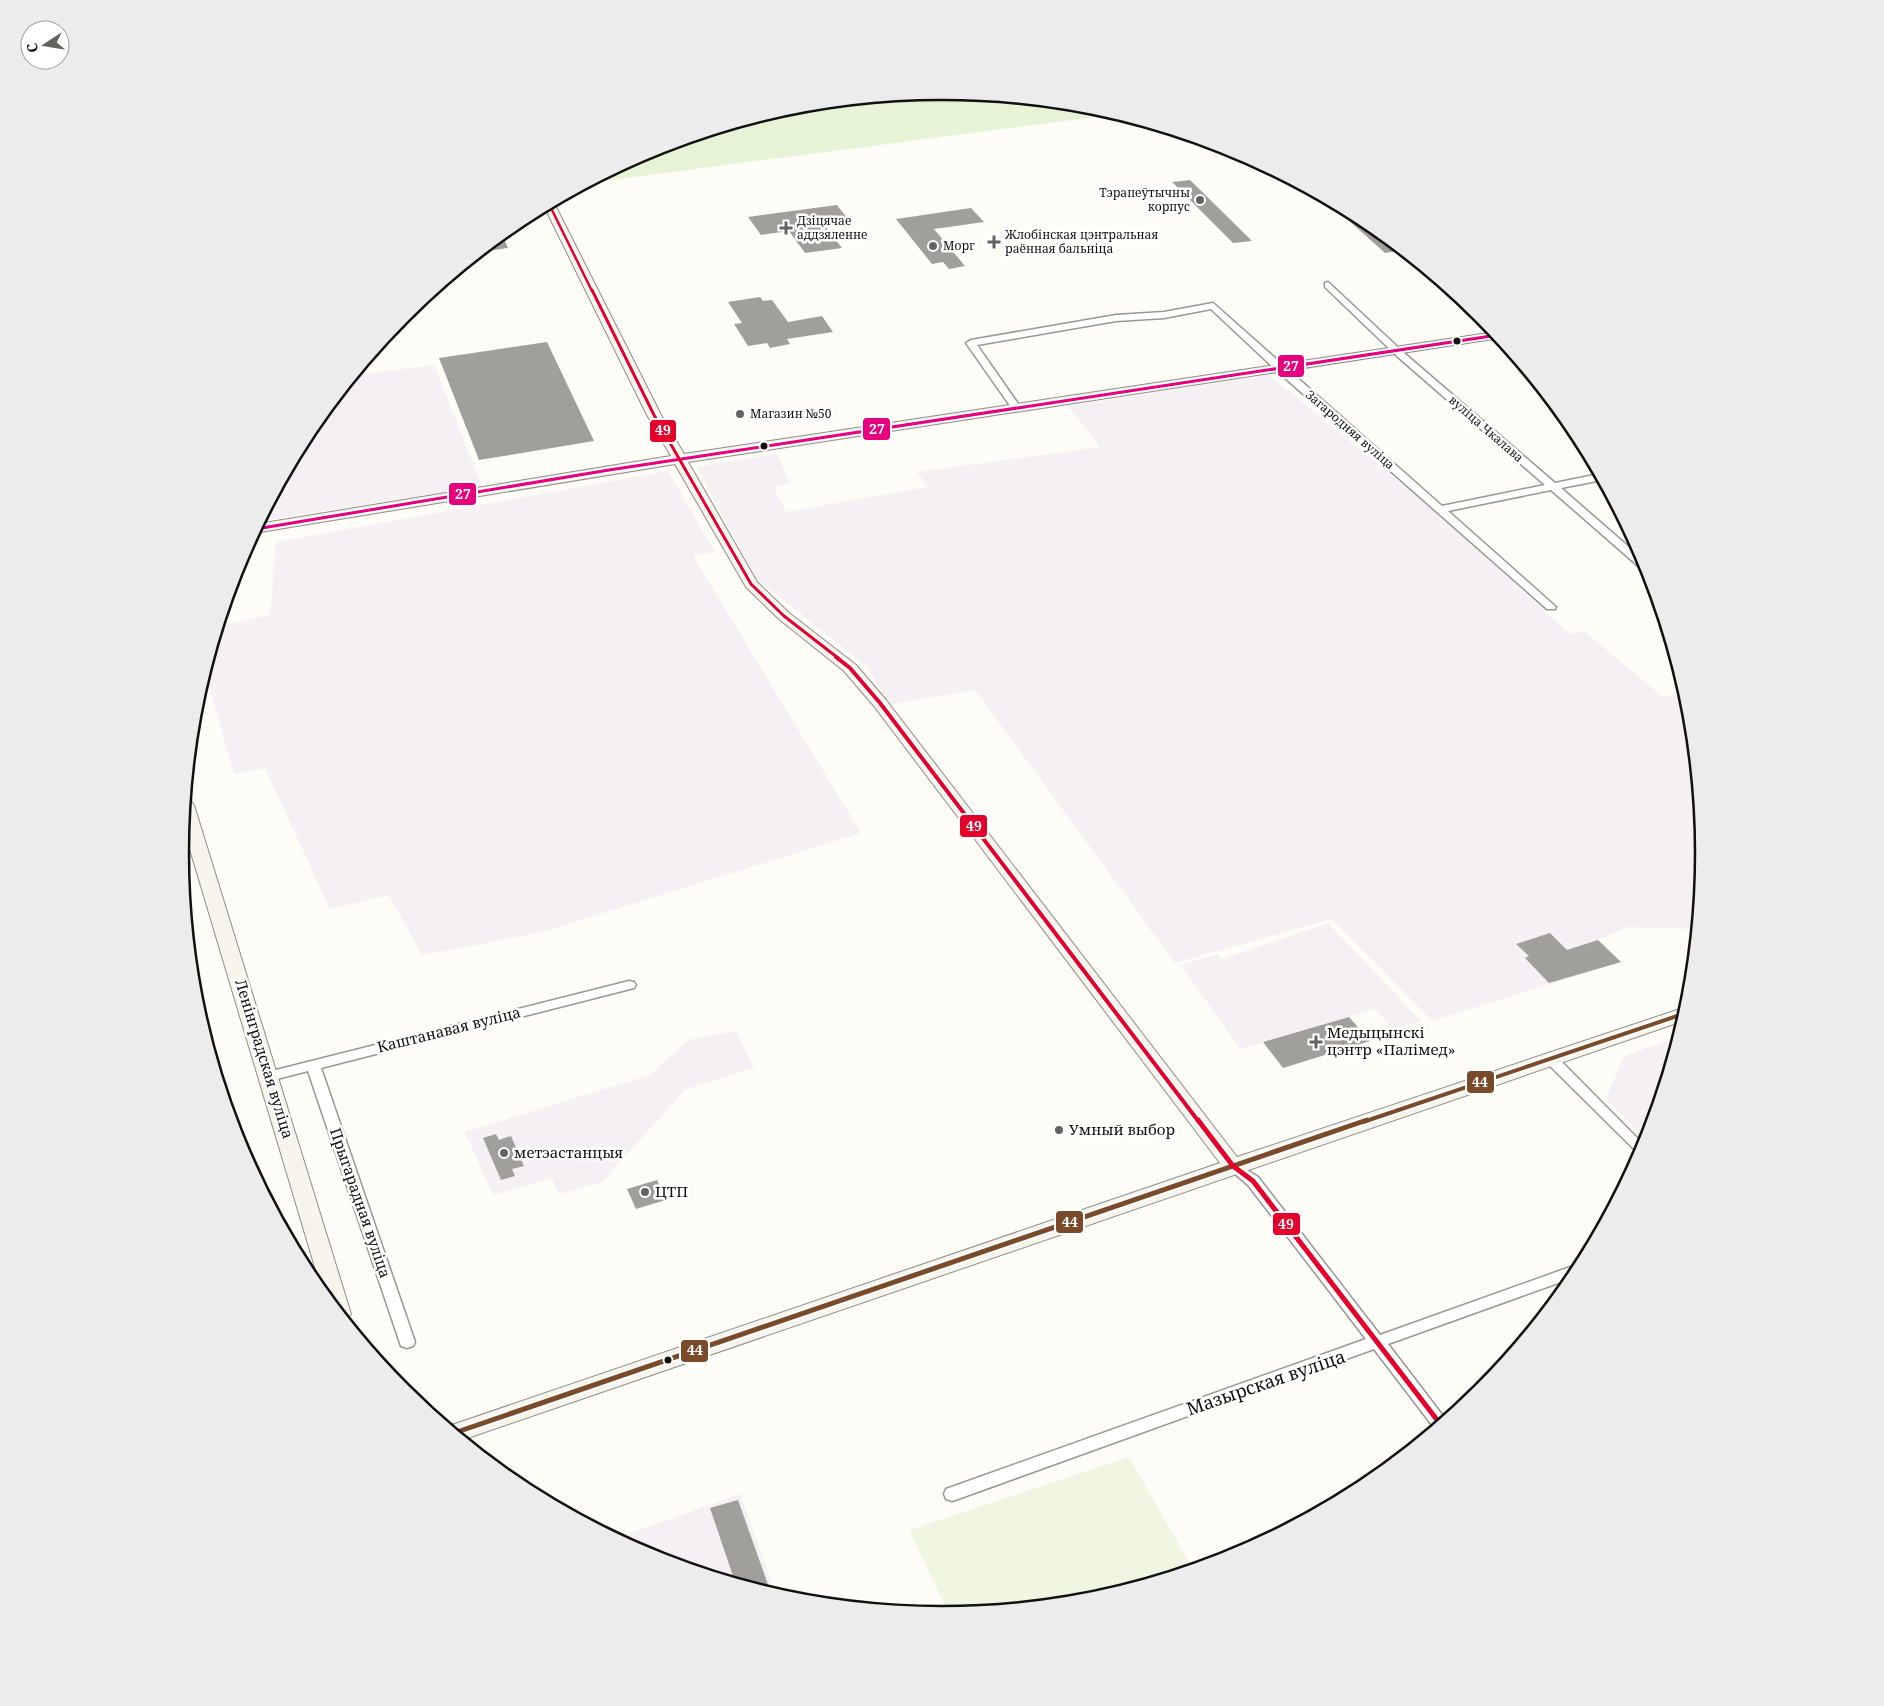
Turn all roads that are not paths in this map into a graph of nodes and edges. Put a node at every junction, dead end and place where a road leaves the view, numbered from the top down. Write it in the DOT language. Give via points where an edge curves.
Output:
graph roads {
  1 [pos="552,210"];
  2 [pos="1328,285"];
  3 [pos="1489,336"];
  4 [pos="1396,350"];
  5 [pos="1279,368"];
  6 [pos="1016,408"];
  7 [pos="679,460"];
  8 [pos="1595,478"];
  9 [pos="1551,486"];
  10 [pos="1442,509"];
  11 [pos="263,528"];
  12 [pos="1634,557"];
  13 [pos="1551,607"];
  14 [pos="190,822"];
  15 [pos="629,985"];
  16 [pos="1677,1016"];
  17 [pos="1550,1058"];
  18 [pos="312,1065"];
  19 [pos="269,1076"];
  20 [pos="1636,1145"];
  21 [pos="1234,1166"];
  22 [pos="1565,1275"];
  23 [pos="335,1297"];
  24 [pos="407,1342"];
  25 [pos="1377,1344"];
  26 [pos="1437,1419"];
  27 [pos="460,1431"];
  28 [pos="952,1494"];
  1 -- 7 [label="main road"];
  2 -- 4 [label="street, вуліца Чкалава"];
  3 -- 4 [label="main road"];
  4 -- 5 [label="main road"];
  4 -- 9 [label="street, вуліца Чкалава"];
  5 -- 6 [label="main road"];
  5 -- 6 [label="street, Загародняя вуліца" via="1213,306 1164,315 1116,318 972,343"];
  5 -- 10 [label="street, Загародняя вуліца"];
  6 -- 7 [label="main road"];
  7 -- 11 [label="main road"];
  7 -- 21 [label="main road" via="751,584 784,616 850,668 880,703"];
  8 -- 9 [label="street"];
  9 -- 10 [label="street"];
  9 -- 12 [label="street, вуліца Чкалава"];
  10 -- 13 [label="street, Загародняя вуліца"];
  14 -- 19 [label="main road, Ленінградская вуліца"];
  15 -- 18 [label="street, Каштанавая вуліца"];
  16 -- 17 [label="main road"];
  17 -- 20 [label="street"];
  17 -- 21 [label="main road"];
  18 -- 19 [label="street, Каштанавая вуліца"];
  18 -- 24 [label="street, Прыгарадная вуліца"];
  19 -- 23 [label="main road, Ленінградская вуліца"];
  21 -- 25 [label="street" via="1253,1181"];
  21 -- 27 [label="main road"];
  22 -- 25 [label="street, Мазырская вуліца"];
  25 -- 26 [label="street"];
  25 -- 28 [label="street, Мазырская вуліца"];
}
